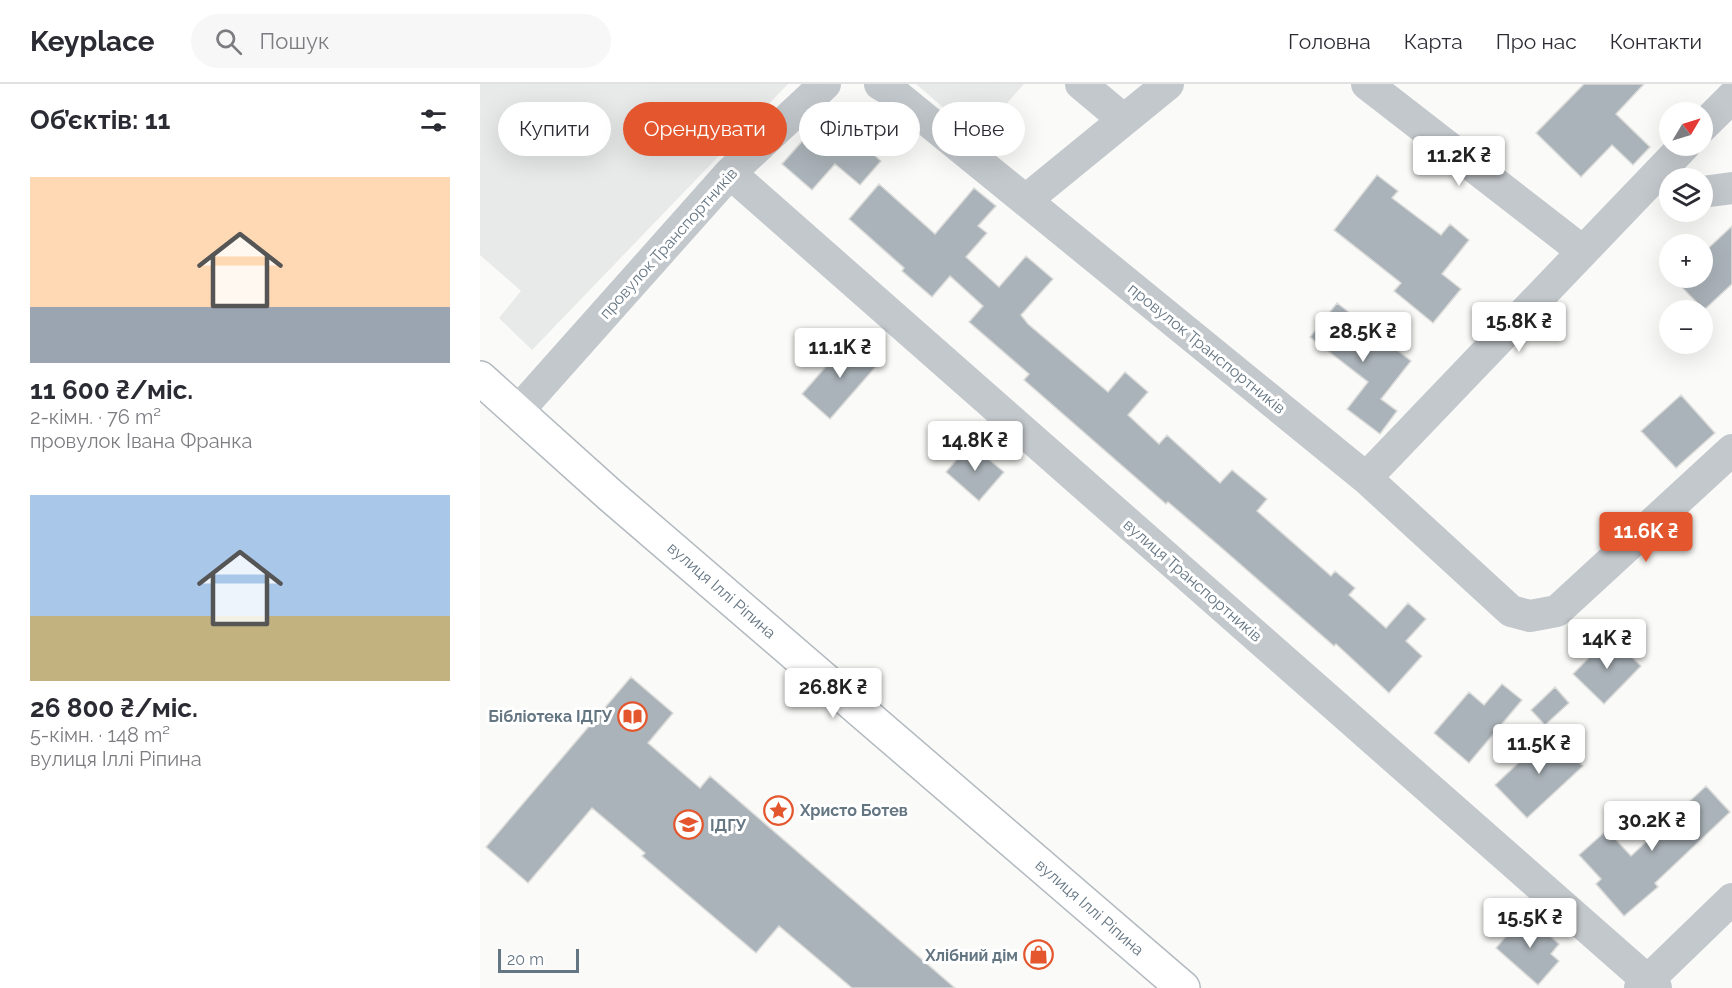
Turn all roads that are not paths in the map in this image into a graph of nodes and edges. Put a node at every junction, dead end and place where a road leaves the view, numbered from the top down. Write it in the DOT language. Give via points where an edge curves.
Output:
graph roads {
  1 [pos="825,84"];
  2 [pos="880,84"];
  3 [pos="1081,84"];
  4 [pos="1168,84"];
  5 [pos="1367,84"];
  6 [pos="1732,97"];
  7 [pos="1713,116"];
  8 [pos="1124,120"];
  9 [pos="1674,156"];
  10 [pos="730,173"];
  11 [pos="1732,188"];
  12 [pos="1713,191"];
  13 [pos="1659,193"];
  14 [pos="1636,194"];
  15 [pos="1026,200"];
  16 [pos="1581,250"];
  17 [pos="480,378"];
  18 [pos="518,411"];
  19 [pos="1732,450"];
  20 [pos="1366,478"];
  21 [pos="1732,900"];
  22 [pos="1648,986"];
  23 [pos="1183,988"];
  1 -- 10 [label="street, провулок Транспортників"];
  2 -- 15 [label="street, провулок Транспортників"];
  3 -- 8 [label="street"];
  4 -- 8 [label="street"];
  5 -- 16 [label="street"];
  6 -- 7 [label="street"];
  8 -- 15 [label="street"];
  9 -- 14 [label="street"];
  10 -- 18 [label="street, провулок Транспортників"];
  10 -- 22 [label="street, вулиця Транспортників"];
  11 -- 12 [label="street"];
  13 -- 14 [label="street"];
  14 -- 16 [label="street"];
  15 -- 20 [label="street, провулок Транспортників"];
  16 -- 20 [label="street"];
  17 -- 18 [label="main road, вулиця Іллі Ріпина"];
  18 -- 23 [label="main road, вулиця Іллі Ріпина" via="610,495"];
  19 -- 20 [label="street, провулок Транспортників" via="1557,611 1530,616 1511,611"];
  21 -- 22 [label="street"];
}
